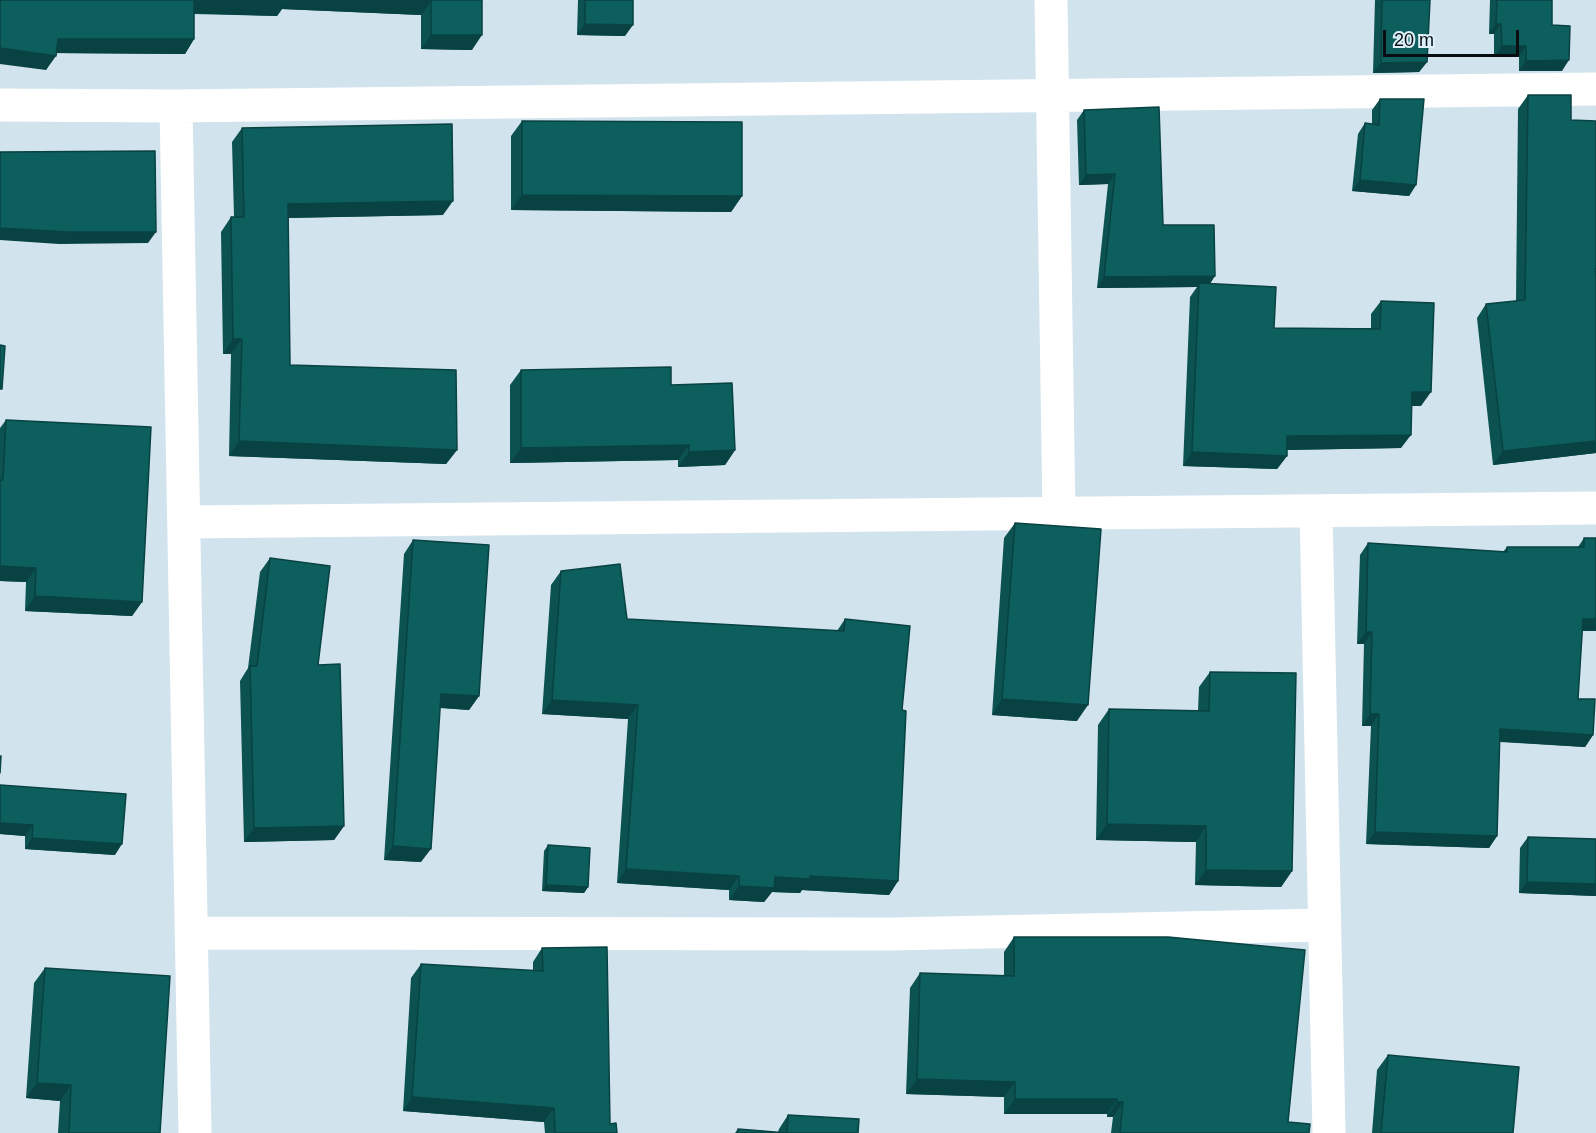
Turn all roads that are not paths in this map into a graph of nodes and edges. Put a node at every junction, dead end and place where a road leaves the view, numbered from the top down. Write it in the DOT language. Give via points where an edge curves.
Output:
graph roads {
  1 [pos="1051,0"];
  2 [pos="1596,89"];
  3 [pos="1051,95"];
  4 [pos="0,105"];
  5 [pos="176,106"];
  6 [pos="1596,508"];
  7 [pos="1317,512"];
  8 [pos="1059,514"];
  9 [pos="184,522"];
  10 [pos="1324,925"];
  11 [pos="192,933"];
  12 [pos="195,1133"];
  13 [pos="1329,1133"];
  1 -- 3 [label="street"];
  2 -- 3 [label="street"];
  3 -- 5 [label="street"];
  3 -- 8 [label="street"];
  4 -- 5 [label="street"];
  5 -- 9 [label="street"];
  6 -- 7 [label="street"];
  7 -- 8 [label="street"];
  7 -- 10 [label="street"];
  8 -- 9 [label="street"];
  9 -- 11 [label="street"];
  10 -- 11 [label="street" via="891,933"];
  10 -- 13 [label="street"];
  11 -- 12 [label="street"];
}
